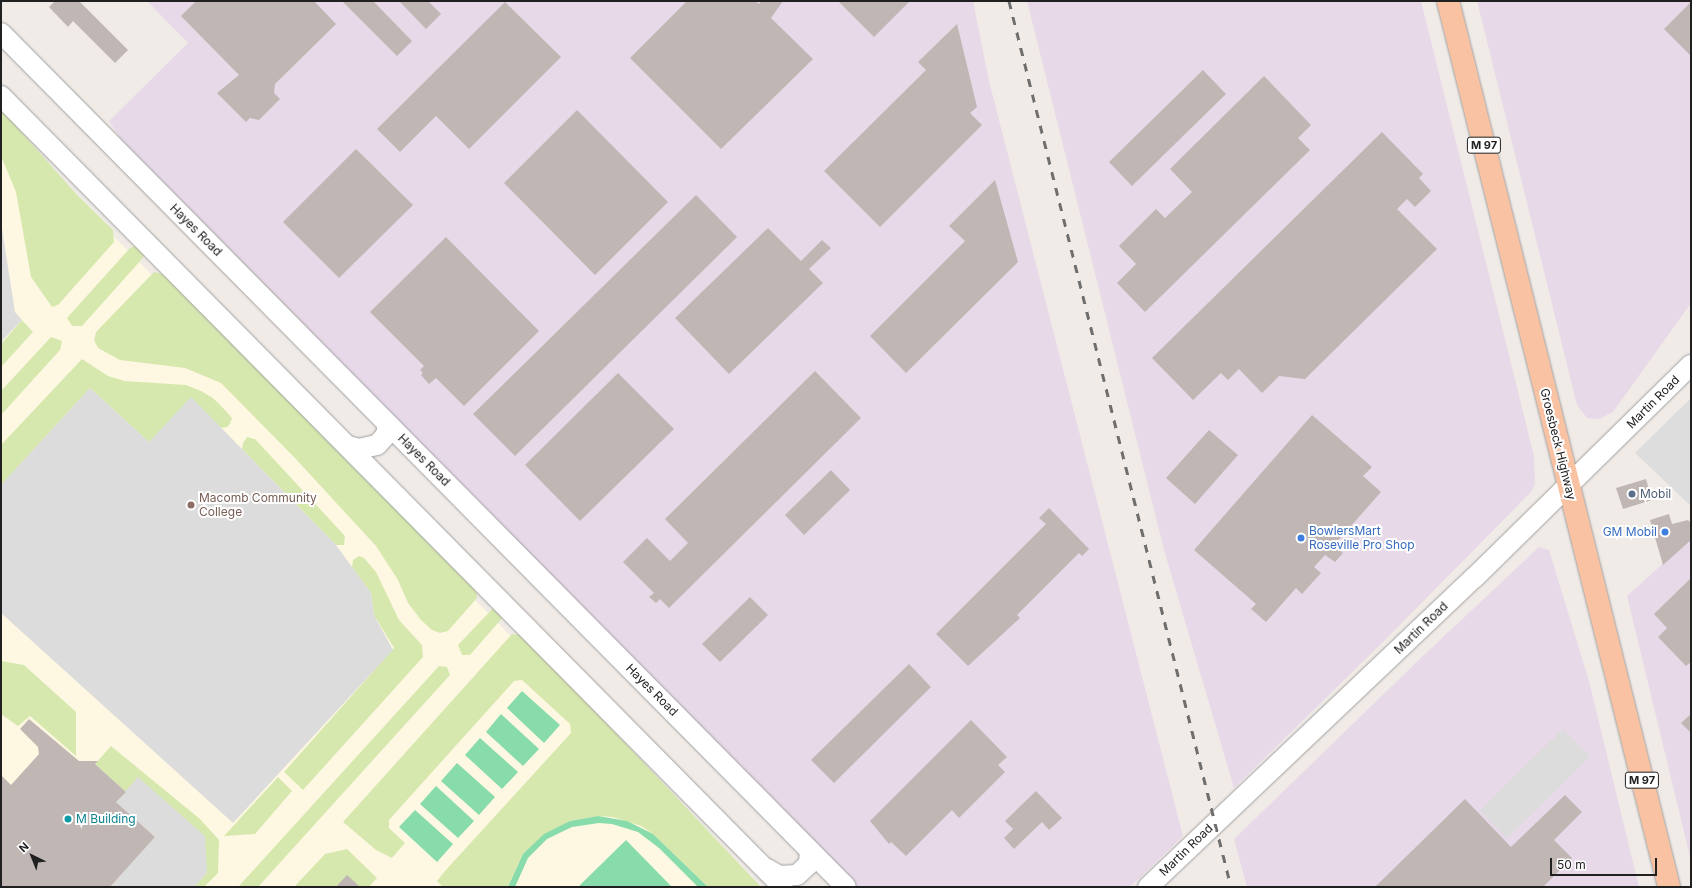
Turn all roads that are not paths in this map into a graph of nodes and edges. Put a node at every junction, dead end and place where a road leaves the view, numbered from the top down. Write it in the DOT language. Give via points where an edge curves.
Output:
graph roads {
  1 [pos="1448,1"];
  2 [pos="1,33"];
  3 [pos="1,96"];
  4 [pos="1691,365"];
  5 [pos="388,424"];
  6 [pos="348,446"];
  7 [pos="1569,484"];
  8 [pos="810,851"];
  9 [pos="763,866"];
  10 [pos="784,887"];
  11 [pos="846,887"];
  12 [pos="1148,887"];
  13 [pos="1669,887"];
  1 -- 7 [label="main road, Groesbeck Highway / M 97"];
  2 -- 5 [label="street, Hayes Road"];
  3 -- 6 [label="street"];
  4 -- 7 [label="street, Martin Road"];
  5 -- 6 [label="street" via="386,435 377,445 359,449"];
  5 -- 8 [label="street, Hayes Road"];
  6 -- 9 [label="street"];
  7 -- 12 [label="street, Martin Road"];
  7 -- 13 [label="main road, Groesbeck Highway / M 97"];
  8 -- 9 [label="street" via="809,864 797,875 779,876"];
  8 -- 11 [label="street, Hayes Road"];
  9 -- 10 [label="street"];
}
